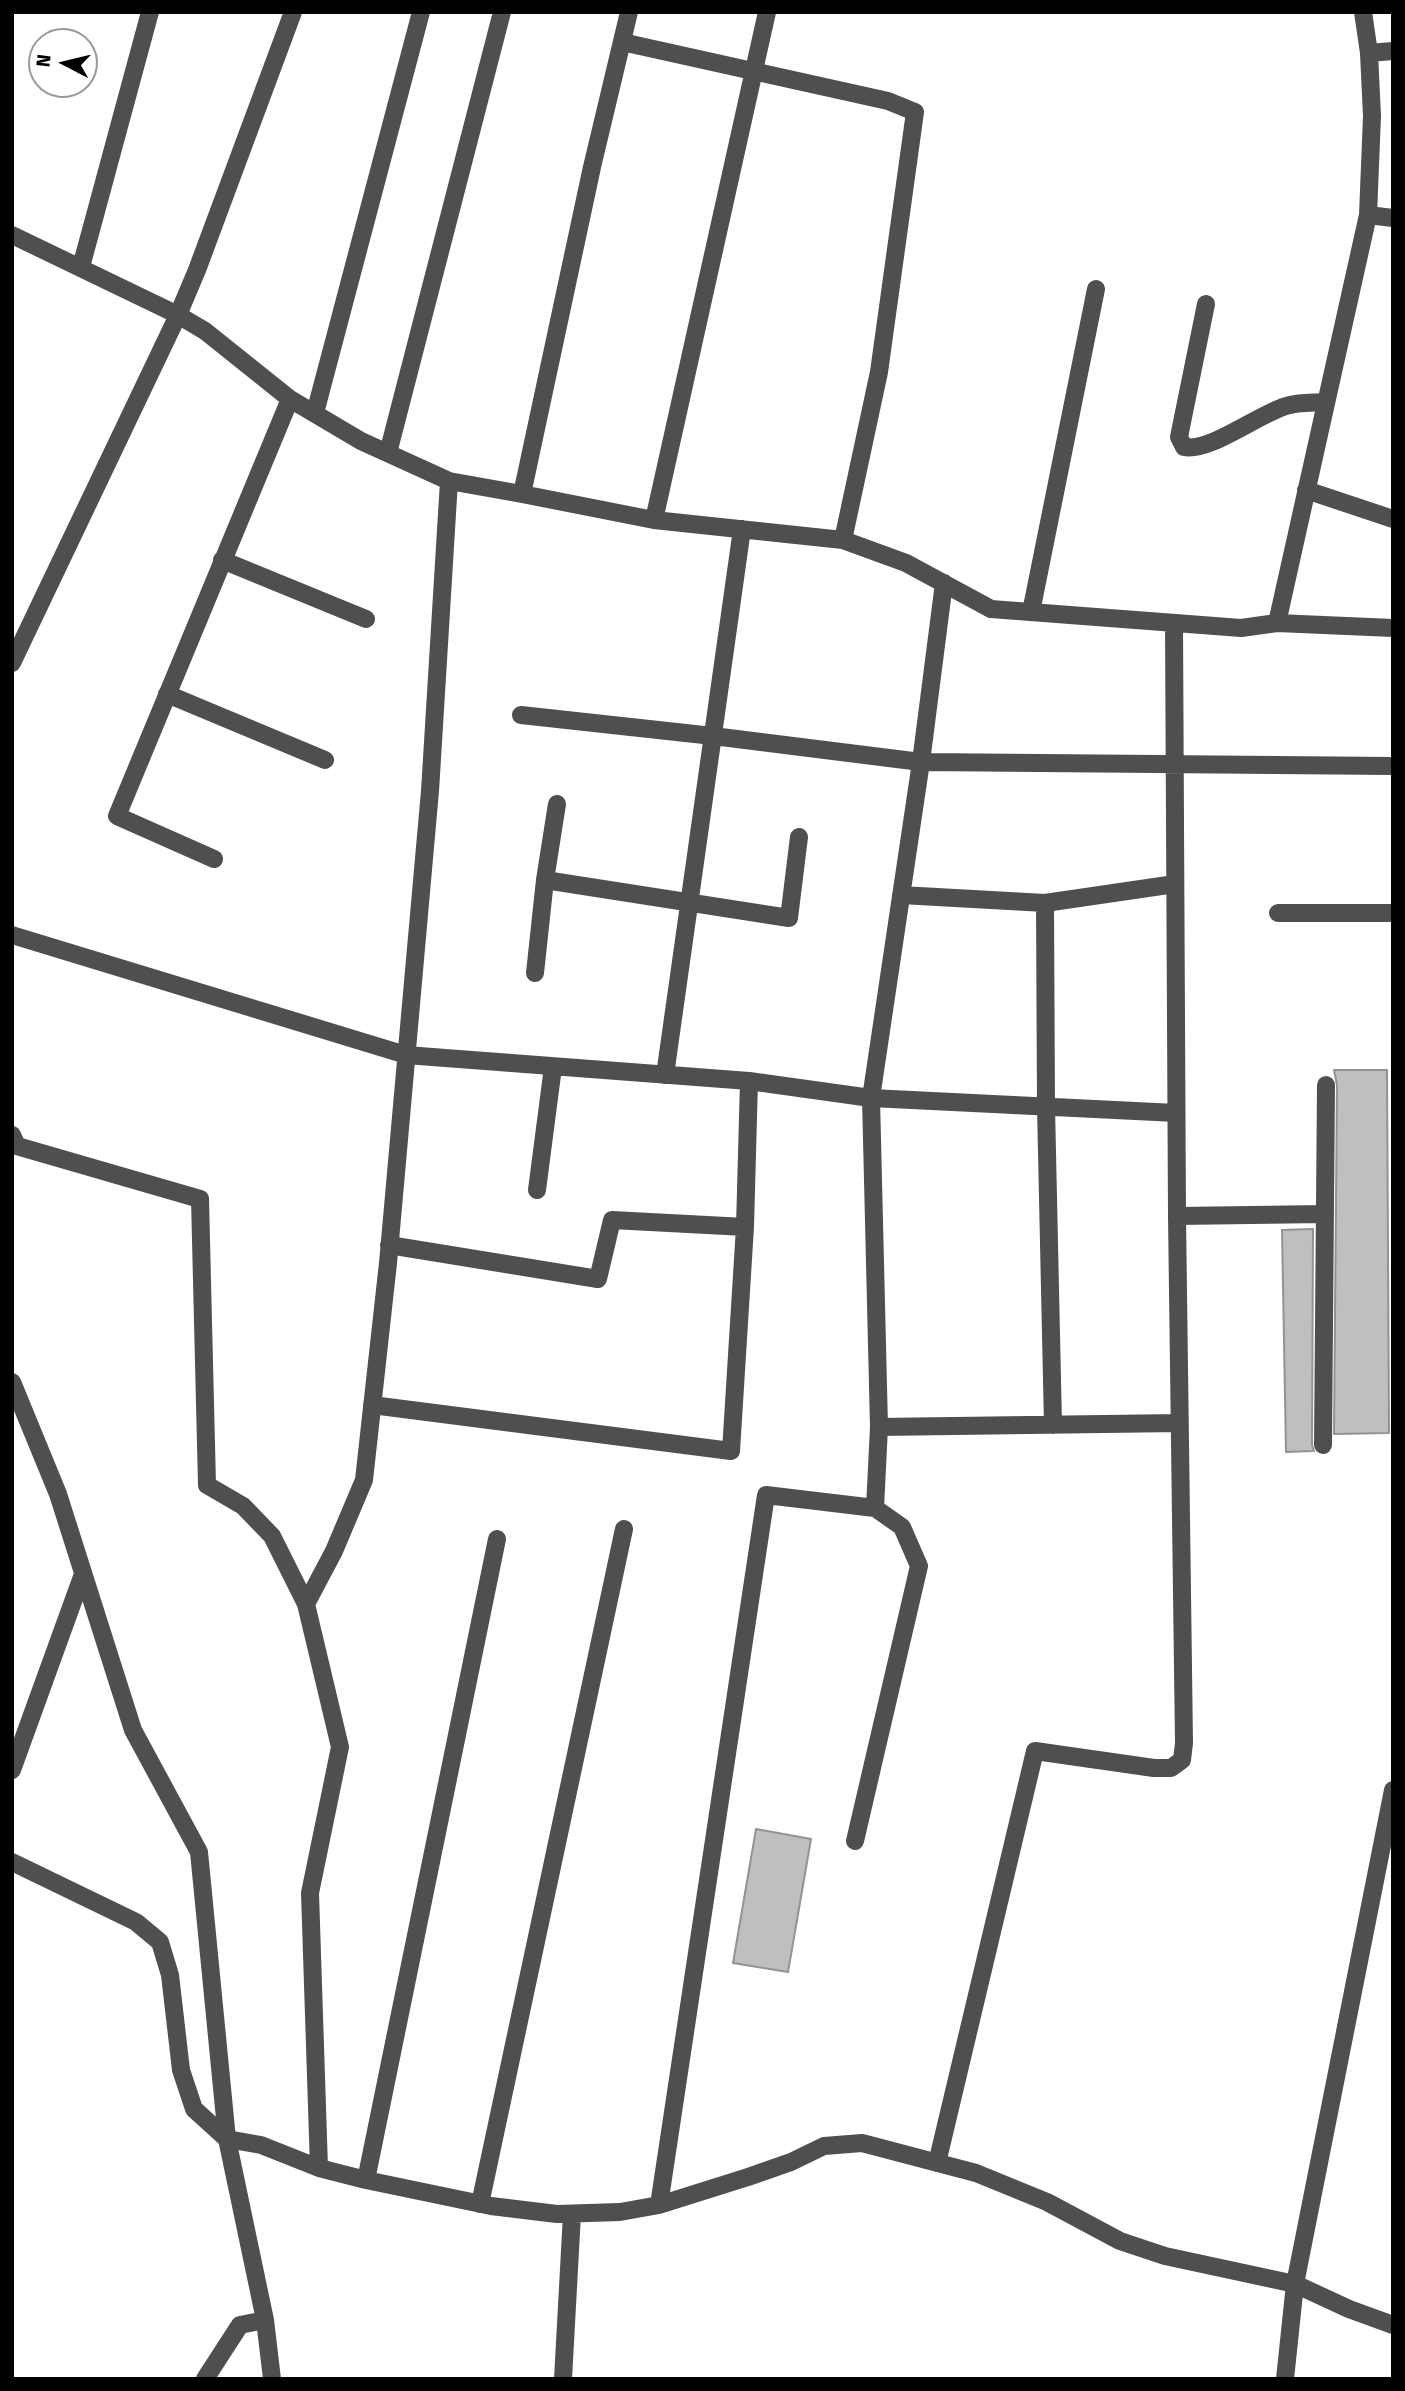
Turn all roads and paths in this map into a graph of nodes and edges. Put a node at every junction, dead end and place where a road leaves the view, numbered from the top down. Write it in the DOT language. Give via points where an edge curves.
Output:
graph roads {
  1 [pos="150,12"];
  2 [pos="293,12"];
  3 [pos="421,12"];
  4 [pos="502,12"];
  5 [pos="629,12"];
  6 [pos="767,12"];
  7 [pos="1363,12"];
  8 [pos="622,42"];
  9 [pos="1393,51"];
  10 [pos="1369,53"];
  11 [pos="755,72"];
  12 [pos="1368,215"];
  13 [pos="1393,218"];
  14 [pos="12,235"];
  15 [pos="81,267"];
  16 [pos="1096,289"];
  17 [pos="1206,304"];
  18 [pos="178,315"];
  19 [pos="290,398"];
  20 [pos="1325,402"];
  21 [pos="315,413"];
  22 [pos="388,453"];
  23 [pos="449,481"];
  24 [pos="1306,490"];
  25 [pos="522,494"];
  26 [pos="1393,519"];
  27 [pos="654,520"];
  28 [pos="742,529"];
  29 [pos="844,540"];
  30 [pos="222,560"];
  31 [pos="944,583"];
  32 [pos="1031,612"];
  33 [pos="366,619"];
  34 [pos="1174,623"];
  35 [pos="1277,623"];
  36 [pos="1393,628"];
  37 [pos="12,663"];
  38 [pos="167,694"];
  39 [pos="521,715"];
  40 [pos="713,736"];
  41 [pos="325,760"];
  42 [pos="921,762"];
  43 [pos="1174,763"];
  44 [pos="1393,766"];
  45 [pos="557,804"];
  46 [pos="799,837"];
  47 [pos="214,859"];
  48 [pos="545,880"];
  49 [pos="1175,884"];
  50 [pos="901,895"];
  51 [pos="689,902"];
  52 [pos="1045,903"];
  53 [pos="1278,913"];
  54 [pos="1393,913"];
  55 [pos="12,935"];
  56 [pos="535,973"];
  57 [pos="406,1055"];
  58 [pos="553,1067"];
  59 [pos="665,1075"];
  60 [pos="750,1081"];
  61 [pos="1326,1085"];
  62 [pos="871,1098"];
  63 [pos="1046,1107"];
  64 [pos="1177,1113"];
  65 [pos="12,1135"];
  66 [pos="537,1190"];
  67 [pos="1324,1214"];
  68 [pos="1177,1216"];
  69 [pos="745,1227"];
  70 [pos="389,1245"];
  71 [pos="12,1382"];
  72 [pos="372,1405"];
  73 [pos="1180,1423"];
  74 [pos="1053,1425"];
  75 [pos="879,1427"];
  76 [pos="1323,1445"];
  77 [pos="876,1508"];
  78 [pos="624,1529"];
  79 [pos="497,1539"];
  80 [pos="83,1574"];
  81 [pos="306,1604"];
  82 [pos="12,1770"];
  83 [pos="1393,1790"];
  84 [pos="855,1841"];
  85 [pos="12,1862"];
  86 [pos="227,2139"];
  87 [pos="937,2163"];
  88 [pos="318,2168"];
  89 [pos="366,2180"];
  90 [pos="480,2204"];
  91 [pos="659,2205"];
  92 [pos="572,2214"];
  93 [pos="1295,2284"];
  94 [pos="265,2320"];
  95 [pos="1393,2325"];
  96 [pos="205,2379"];
  97 [pos="272,2379"];
  98 [pos="564,2379"];
  99 [pos="1284,2379"];
  1 -- 15 [label="street"];
  2 -- 18 [label="street"];
  3 -- 21 [label="street"];
  4 -- 22 [label="street"];
  5 -- 8 [label="street"];
  6 -- 11 [label="street"];
  7 -- 10 [label="street"];
  8 -- 11 [label="street"];
  8 -- 25 [label="street"];
  9 -- 10 [label="street"];
  10 -- 12 [label="street"];
  11 -- 27 [label="street"];
  11 -- 29 [label="street" via="888,101 915,112 879,372"];
  12 -- 13 [label="street"];
  12 -- 20 [label="street"];
  14 -- 15 [label="street"];
  15 -- 18 [label="street"];
  16 -- 32 [label="street"];
  17 -- 20 [label="street" via="1179,437 1184,447 1210,444 1288,405"];
  18 -- 19 [label="street"];
  18 -- 37 [label="street"];
  19 -- 21 [label="street"];
  19 -- 30 [label="street"];
  20 -- 24 [label="street"];
  21 -- 22 [label="street"];
  22 -- 23 [label="street"];
  23 -- 25 [label="street"];
  23 -- 57 [label="street" via="430,791"];
  24 -- 26 [label="street"];
  24 -- 35 [label="street"];
  25 -- 27 [label="street"];
  27 -- 28 [label="street"];
  28 -- 29 [label="street"];
  28 -- 40 [label="street"];
  29 -- 31 [label="street"];
  30 -- 33 [label="street"];
  30 -- 38 [label="street"];
  31 -- 32 [label="street" via="991,609"];
  31 -- 42 [label="street"];
  32 -- 34 [label="street"];
  34 -- 35 [label="street" via="1241,628"];
  34 -- 43 [label="street"];
  35 -- 36 [label="street"];
  38 -- 41 [label="street"];
  38 -- 47 [label="street" via="117,816"];
  39 -- 40 [label="street"];
  40 -- 42 [label="street"];
  40 -- 51 [label="street"];
  42 -- 43 [label="street"];
  42 -- 50 [label="street"];
  43 -- 44 [label="street"];
  43 -- 49 [label="street"];
  45 -- 48 [label="street"];
  46 -- 51 [label="street" via="789,919"];
  48 -- 51 [label="street"];
  48 -- 56 [label="street"];
  49 -- 52 [label="street"];
  49 -- 64 [label="street"];
  50 -- 52 [label="street"];
  50 -- 62 [label="street"];
  51 -- 59 [label="street"];
  52 -- 63 [label="street"];
  53 -- 54 [label="street"];
  55 -- 57 [label="street"];
  57 -- 58 [label="street"];
  57 -- 70 [label="street"];
  58 -- 59 [label="street"];
  58 -- 66 [label="street"];
  59 -- 60 [label="street"];
  60 -- 62 [label="street"];
  60 -- 69 [label="street"];
  61 -- 67 [label="street"];
  62 -- 63 [label="street"];
  62 -- 75 [label="street"];
  63 -- 64 [label="street"];
  63 -- 74 [label="street"];
  64 -- 68 [label="street"];
  65 -- 81 [label="street" via="17,1146 200,1199 207,1485 243,1506 272,1535"];
  67 -- 68 [label="street"];
  67 -- 76 [label="street"];
  68 -- 73 [label="street"];
  69 -- 70 [label="street" via="612,1220 598,1279"];
  69 -- 72 [label="street" via="731,1451"];
  70 -- 72 [label="street"];
  71 -- 80 [label="street" via="58,1494"];
  72 -- 81 [label="street" via="364,1479"];
  73 -- 74 [label="street"];
  73 -- 87 [label="street" via="1182,1760 1171,1768 1154,1768 1035,1751"];
  74 -- 75 [label="street"];
  75 -- 77 [label="street"];
  77 -- 84 [label="street" via="902,1527 919,1566"];
  77 -- 91 [label="street" via="766,1495"];
  78 -- 90 [label="street"];
  79 -- 89 [label="street"];
  80 -- 82 [label="street"];
  80 -- 86 [label="street" via="133,1730 199,1852"];
  81 -- 88 [label="street" via="340,1747 310,1893"];
  83 -- 93 [label="street"];
  85 -- 86 [label="street" via="136,1922 160,1942 170,1975 181,2070 194,2109"];
  86 -- 88 [label="street" via="261,2145"];
  86 -- 94 [label="street"];
  87 -- 91 [label="street" via="862,2143 824,2146 791,2162"];
  87 -- 93 [label="street" via="976,2173 1047,2202 1120,2241 1165,2256"];
  88 -- 89 [label="street"];
  89 -- 90 [label="street"];
  90 -- 92 [label="street"];
  91 -- 92 [label="street"];
  92 -- 98 [label="street"];
  93 -- 95 [label="street"];
  93 -- 99 [label="street"];
  94 -- 96 [label="street" via="240,2325"];
  94 -- 97 [label="street"];
}
